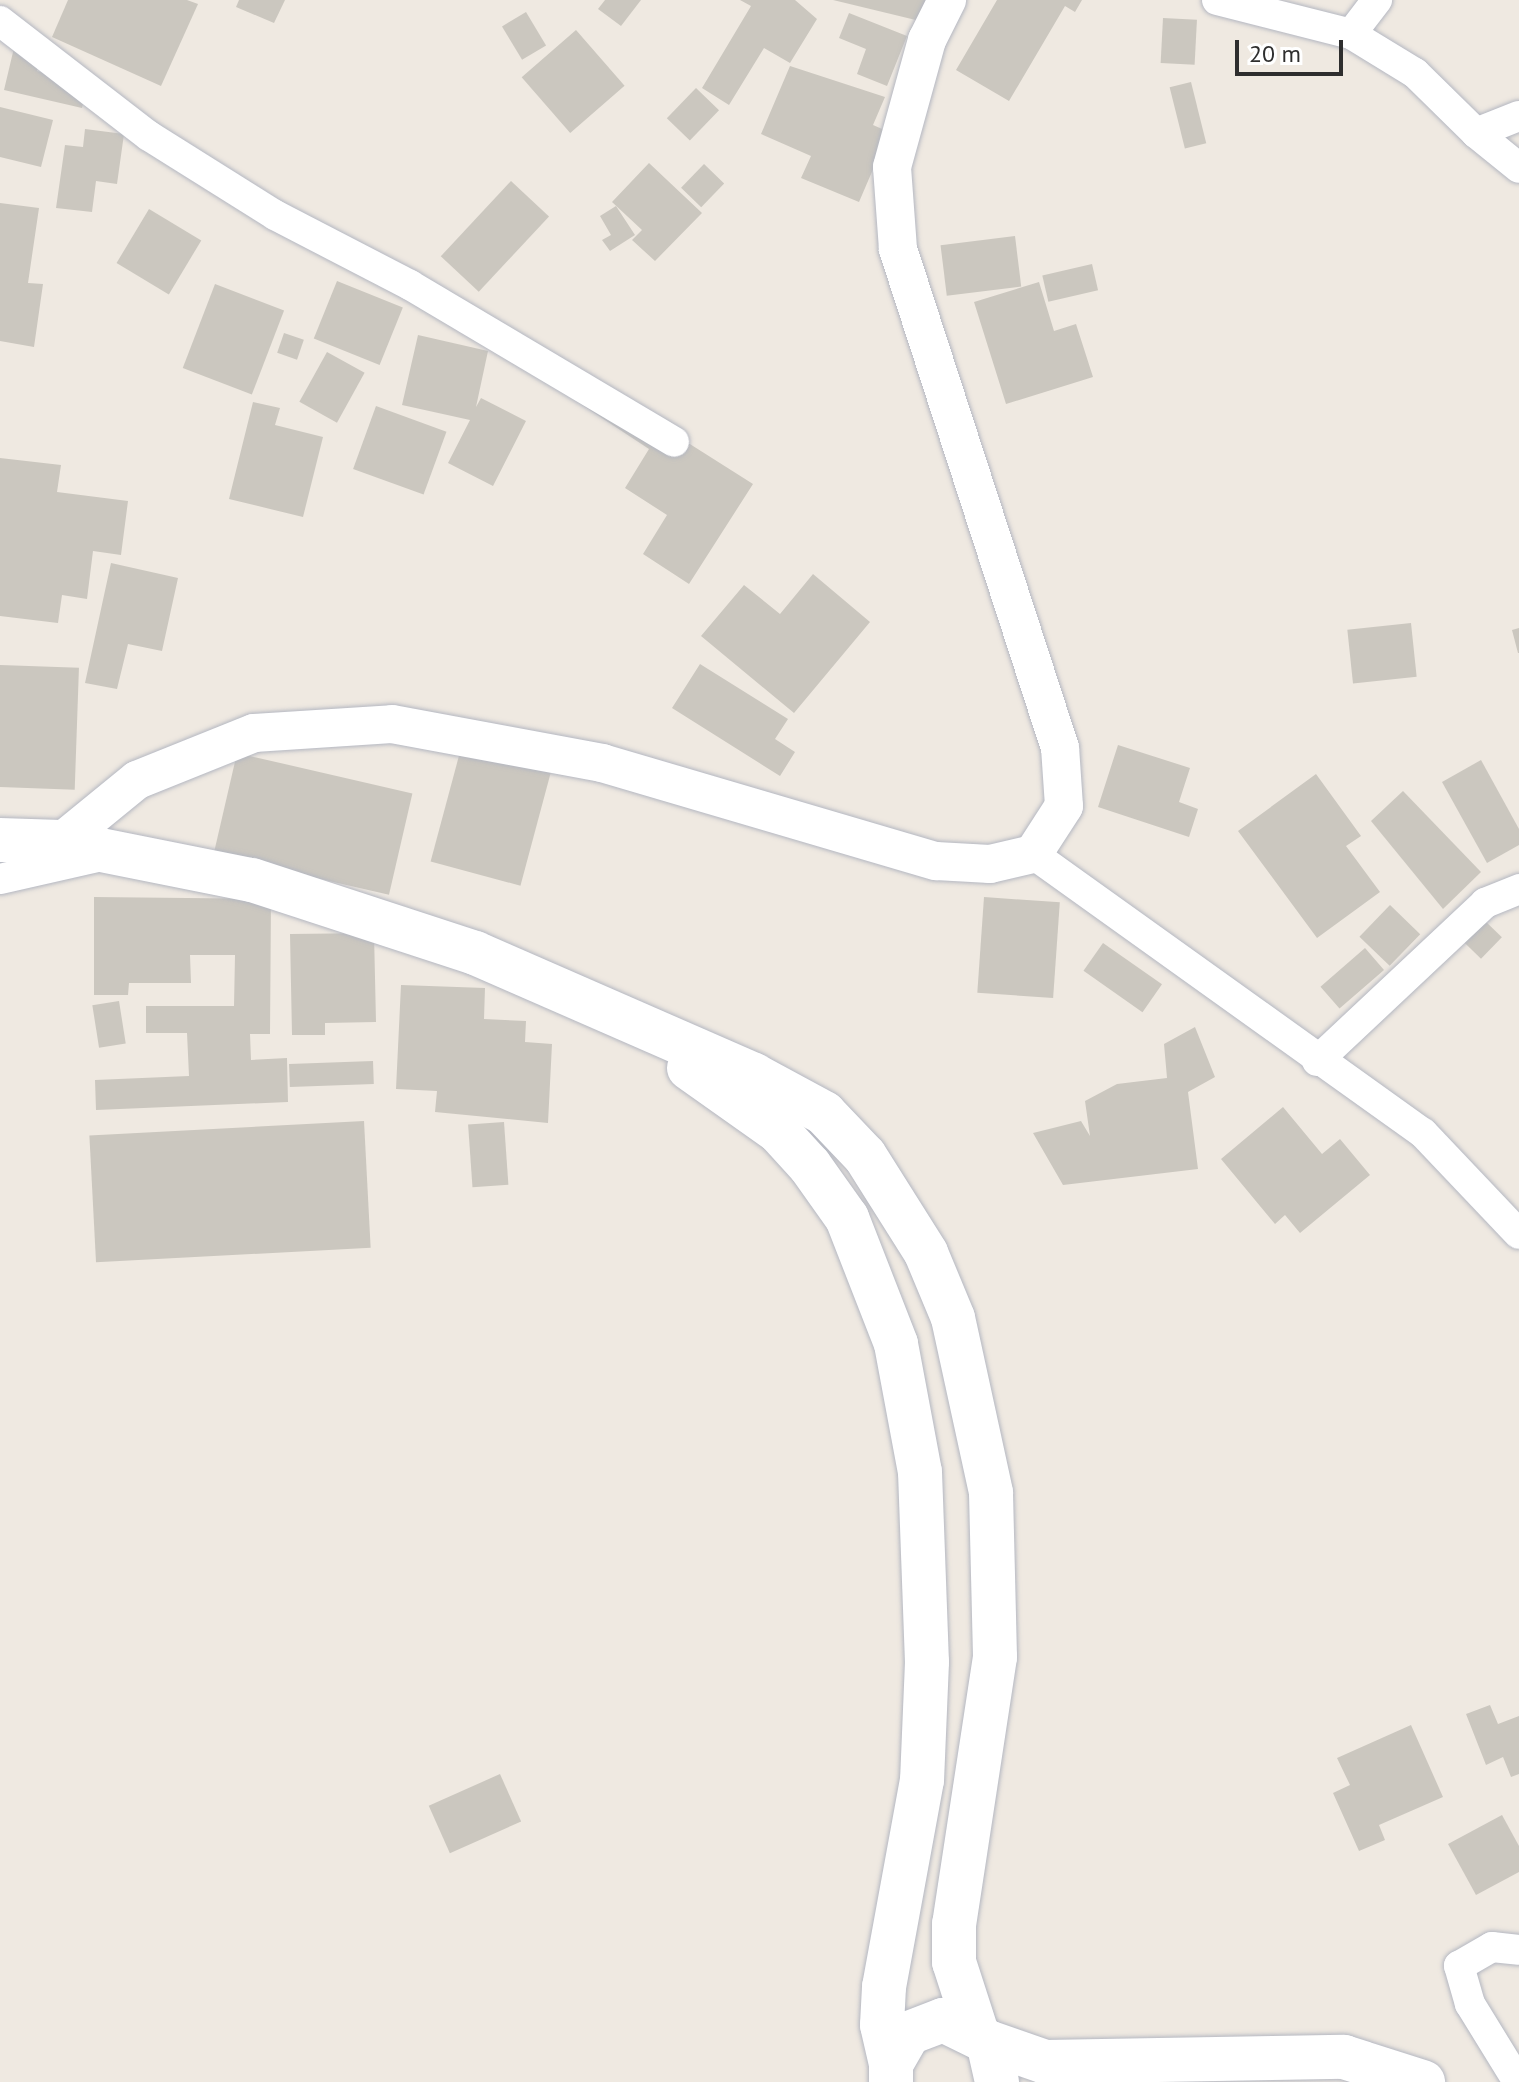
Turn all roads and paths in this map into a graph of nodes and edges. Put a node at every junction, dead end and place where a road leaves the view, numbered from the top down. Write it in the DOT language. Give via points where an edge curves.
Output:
graph roads {
  1 [pos="947,0"];
  2 [pos="1217,0"];
  3 [pos="1377,0"];
  4 [pos="0,21"];
  5 [pos="1351,34"];
  6 [pos="1519,116"];
  7 [pos="1476,133"];
  8 [pos="1519,168"];
  9 [pos="674,442"];
  10 [pos="0,840"];
  11 [pos="61,842"];
  12 [pos="111,854"];
  13 [pos="1033,854"];
  14 [pos="0,879"];
  15 [pos="1519,889"];
  16 [pos="606,1008"];
  17 [pos="1317,1061"];
  18 [pos="1516,1226"];
  19 [pos="1519,1950"];
  20 [pos="987,2051"];
  21 [pos="891,2073"];
  22 [pos="1423,2082"];
  23 [pos="1518,2082"];
  1 -- 13 [label="street" via="927,40 892,167 898,249 1060,748 1064,806"];
  2 -- 5 [label="street"];
  3 -- 5 [label="street"];
  4 -- 9 [label="street" via="149,136 275,215 410,285"];
  5 -- 7 [label="street" via="1415,73"];
  6 -- 7 [label="street"];
  7 -- 8 [label="street"];
  10 -- 11 [label="main road"];
  11 -- 12 [label="main road"];
  11 -- 13 [label="street" via="137,780 254,733 392,724 602,763 936,861 990,864"];
  12 -- 14 [label="street"];
  12 -- 16 [label="main road" via="304,893 475,953"];
  13 -- 17 [label="street"];
  15 -- 17 [label="street" via="1485,903"];
  16 -- 20 [label="main road" via="824,1113 892,1191 953,1318 976,1397 993,1533 991,1698 954,1924 954,1962"];
  16 -- 21 [label="main road" via="778,1131 810,1166 847,1218 896,1344 920,1472 927,1662 922,1780 884,1987 882,2025"];
  17 -- 18 [label="street" via="1423,1133"];
  19 -- 23 [label="street" via="1492,1947 1459,1966 1470,2004"];
  20 -- 21 [label="main road" via="943,2020 925,2023 909,2033"];
  20 -- 22 [label="main road" via="1045,2062 1344,2057"];
}
